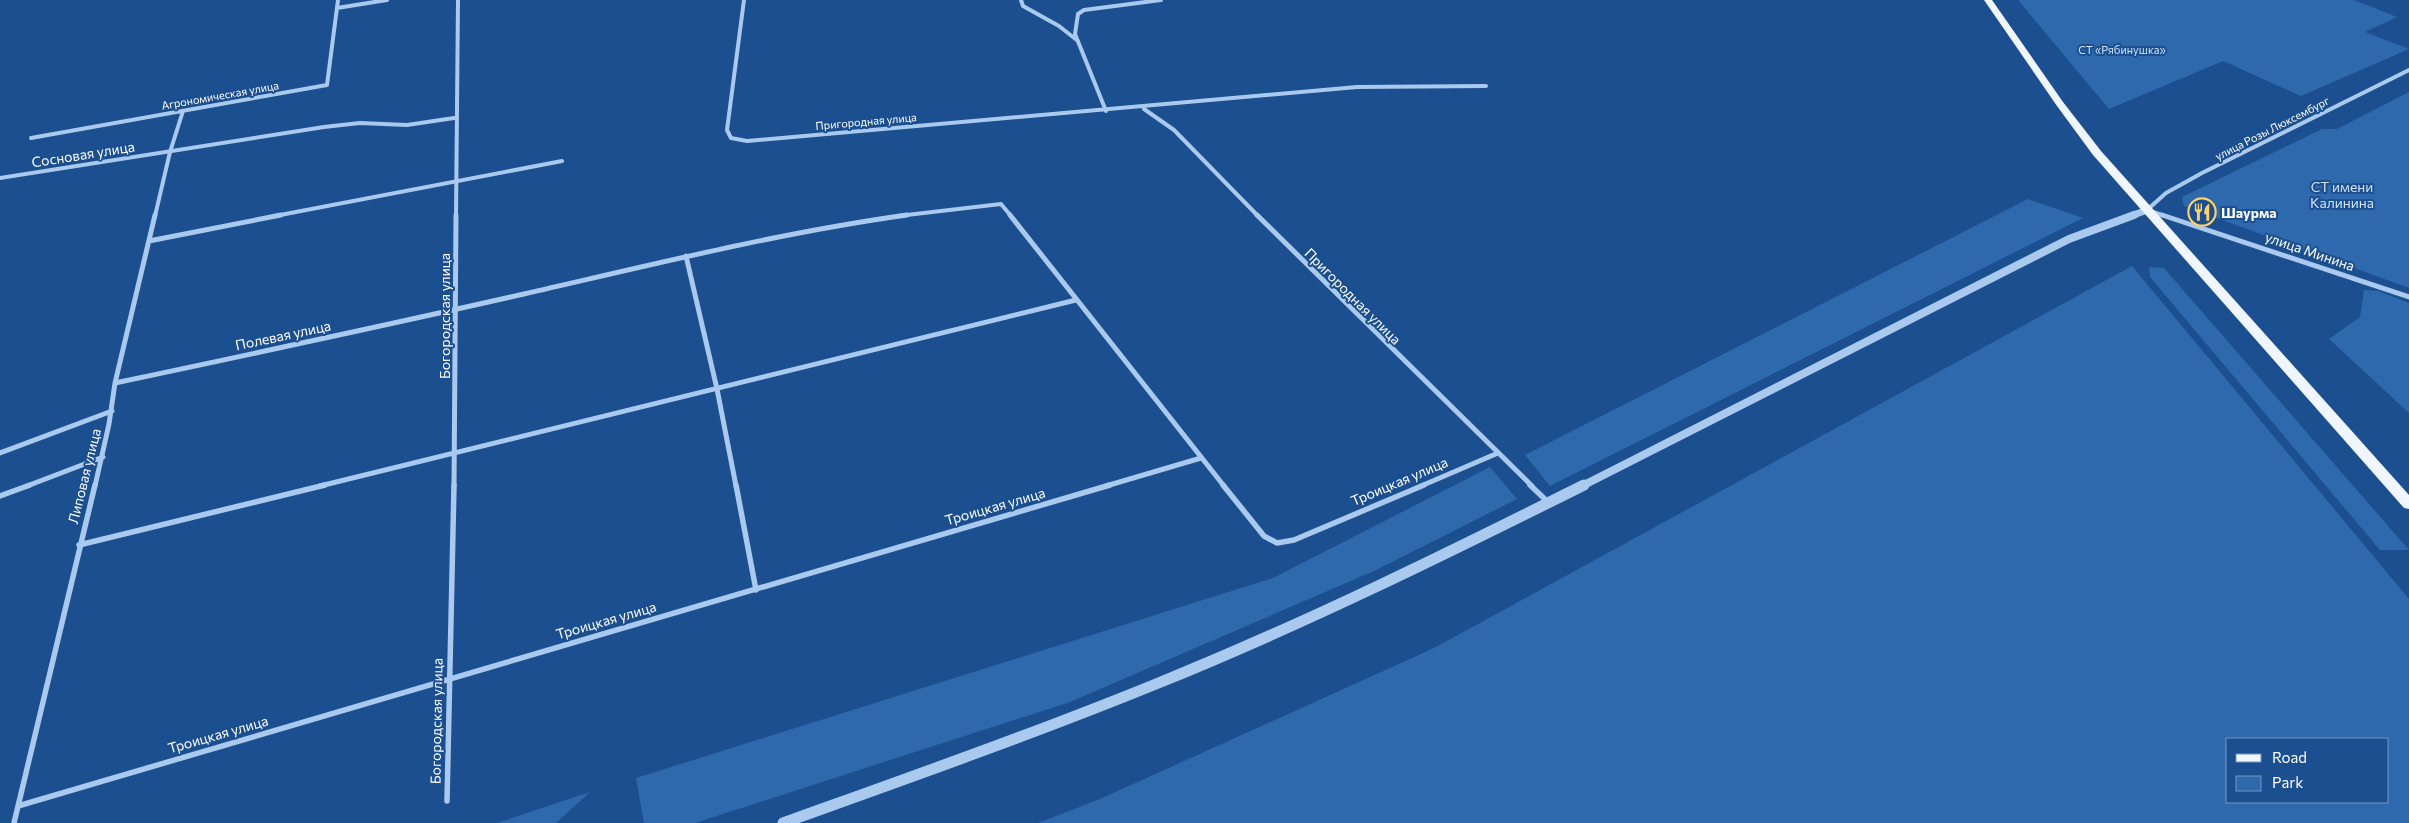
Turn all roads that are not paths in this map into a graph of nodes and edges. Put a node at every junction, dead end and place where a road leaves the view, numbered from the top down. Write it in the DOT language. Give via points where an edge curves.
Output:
graph roads {
  1 [pos="338,0"];
  2 [pos="387,0"];
  3 [pos="458,0"];
  4 [pos="744,0"];
  5 [pos="1021,0"];
  6 [pos="1161,0"];
  7 [pos="1988,0"];
  8 [pos="337,8"];
  9 [pos="1078,41"];
  10 [pos="2409,70"];
  11 [pos="1486,86"];
  12 [pos="1142,108"];
  13 [pos="183,111"];
  14 [pos="1106,111"];
  15 [pos="454,118"];
  16 [pos="31,138"];
  17 [pos="170,152"];
  18 [pos="562,161"];
  19 [pos="0,178"];
  20 [pos="457,180"];
  21 [pos="2147,210"];
  22 [pos="149,241"];
  23 [pos="686,256"];
  24 [pos="2409,297"];
  25 [pos="1076,300"];
  26 [pos="456,310"];
  27 [pos="115,383"];
  28 [pos="717,390"];
  29 [pos="112,411"];
  30 [pos="455,451"];
  31 [pos="0,453"];
  32 [pos="1498,453"];
  33 [pos="103,457"];
  34 [pos="1201,458"];
  35 [pos="0,496"];
  36 [pos="1548,502"];
  37 [pos="2409,504"];
  38 [pos="79,545"];
  39 [pos="756,590"];
  40 [pos="449,680"];
  41 [pos="447,802"];
  42 [pos="18,806"];
  43 [pos="14,823"];
  44 [pos="783,823"];
  1 -- 8 [label="street, Агрономическая улица"];
  2 -- 8 [label="street"];
  3 -- 15 [label="street, Богородская улица"];
  4 -- 14 [label="street, Пригородная улица" via="727,130 731,138 747,141"];
  5 -- 9 [label="street" via="1023,6"];
  6 -- 9 [label="street" via="1084,10 1078,14 1075,34"];
  7 -- 21 [label="main road" via="2081,132"];
  8 -- 13 [label="street, Агрономическая улица" via="327,85"];
  9 -- 14 [label="street"];
  10 -- 21 [label="street, улица Розы Люксембург" via="2202,173 2166,193"];
  11 -- 12 [label="street, Пригородная улица" via="1357,87"];
  12 -- 14 [label="street, Пригородная улица"];
  12 -- 32 [label="street, Пригородная улица" via="1151,111 1174,130"];
  13 -- 16 [label="street, Агрономическая улица"];
  13 -- 17 [label="street, Липовая улица"];
  15 -- 17 [label="street" via="407,125 360,123 324,127"];
  15 -- 20 [label="street, Богородская улица"];
  17 -- 19 [label="street, Сосновая улица"];
  17 -- 22 [label="street, Липовая улица"];
  18 -- 20 [label="street"];
  20 -- 22 [label="street"];
  20 -- 26 [label="street, Богородская улица"];
  21 -- 24 [label="street, улица Минина"];
  21 -- 36 [label="street" via="2069,238 1850,352"];
  21 -- 37 [label="main road"];
  22 -- 27 [label="street, Липовая улица"];
  23 -- 25 [label="street, Троицкая улица" via="876,218 1001,204"];
  23 -- 26 [label="street, Троицкая улица"];
  23 -- 28 [label="street"];
  25 -- 28 [label="street"];
  25 -- 34 [label="street, Троицкая улица"];
  26 -- 27 [label="street, Полевая улица"];
  26 -- 30 [label="street, Богородская улица"];
  27 -- 29 [label="street, Липовая улица"];
  28 -- 30 [label="street"];
  28 -- 39 [label="street"];
  29 -- 31 [label="street"];
  29 -- 33 [label="street, Липовая улица"];
  30 -- 38 [label="street"];
  30 -- 40 [label="street, Богородская улица"];
  32 -- 34 [label="street, Троицкая улица" via="1294,540 1277,543 1264,536"];
  32 -- 36 [label="street, Пригородная улица"];
  33 -- 35 [label="street"];
  33 -- 38 [label="street, Липовая улица"];
  34 -- 39 [label="street, Троицкая улица"];
  36 -- 44 [label="street" via="1430,562 1157,684 995,748"];
  38 -- 42 [label="street, Липовая улица"];
  39 -- 40 [label="street, Троицкая улица"];
  40 -- 41 [label="street, Богородская улица"];
  40 -- 42 [label="street, Троицкая улица"];
  42 -- 43 [label="street, Липовая улица"];
}
